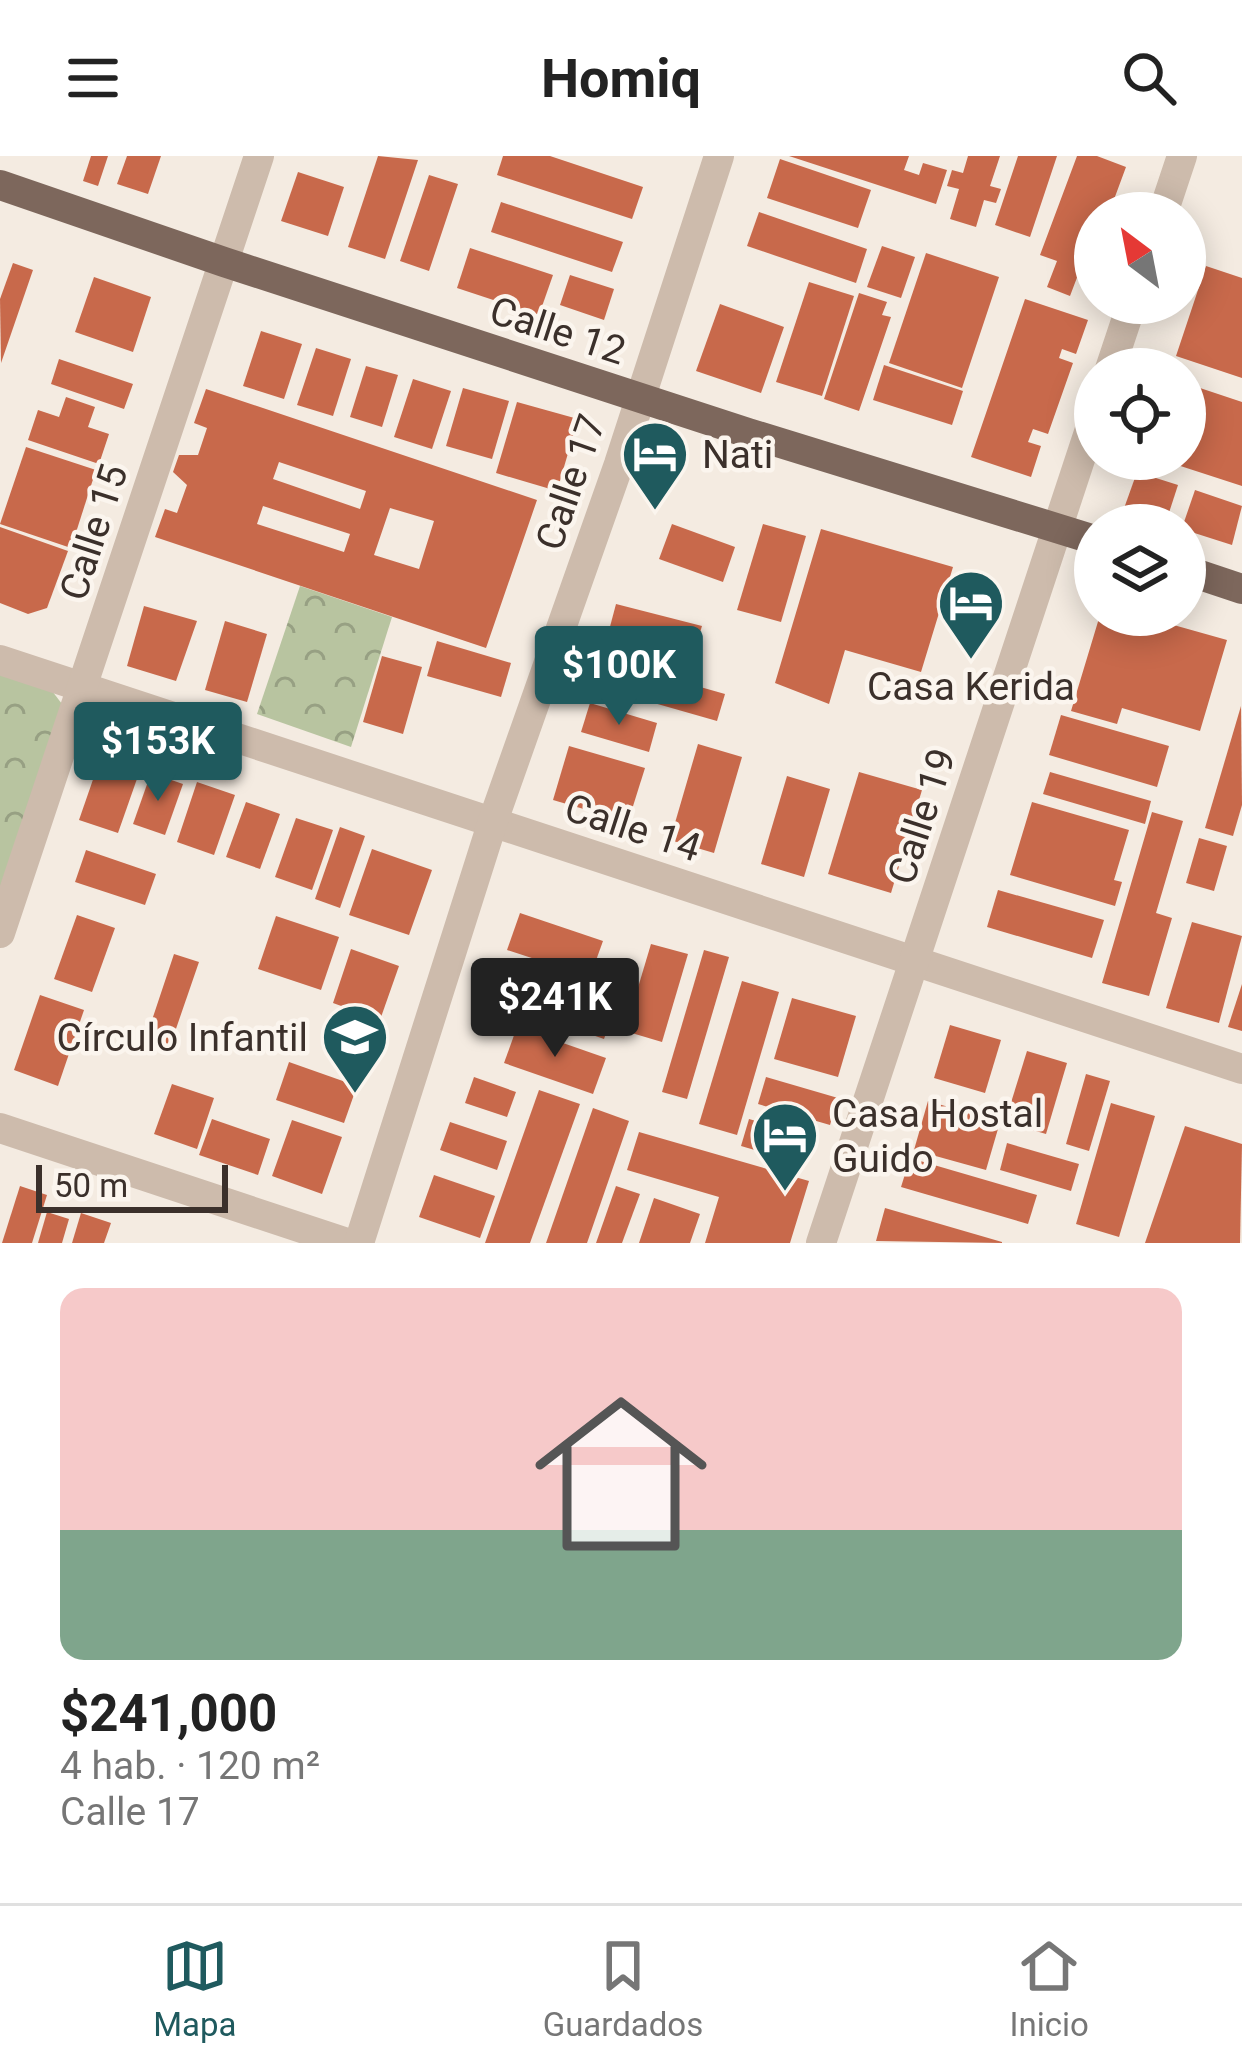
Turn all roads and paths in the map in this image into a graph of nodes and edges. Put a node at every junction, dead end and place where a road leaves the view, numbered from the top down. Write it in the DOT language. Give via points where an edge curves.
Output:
graph roads {
  1 [pos="259,156"];
  2 [pos="719,156"];
  3 [pos="1182,156"];
  4 [pos="0,185"];
  5 [pos="1170,192"];
  6 [pos="224,262"];
  7 [pos="640,397"];
  8 [pos="1074,476"];
  9 [pos="1057,527"];
  10 [pos="1074,533"];
  11 [pos="1206,577"];
  12 [pos="1242,589"];
  13 [pos="0,660"];
  14 [pos="82,686"];
  15 [pos="494,821"];
  16 [pos="0,933"];
  17 [pos="914,961"];
  18 [pos="1242,1069"];
  19 [pos="0,1129"];
  20 [pos="347,1243"];
  21 [pos="358,1243"];
  22 [pos="821,1243"];
  1 -- 6 [label="street, Calle 15"];
  2 -- 7 [label="street, Calle 17"];
  3 -- 5 [label="street"];
  4 -- 6 [label="main road, Calle 12"];
  6 -- 7 [label="main road, Calle 12"];
  6 -- 14 [label="street, Calle 15"];
  7 -- 9 [label="main road, Calle 12"];
  7 -- 15 [label="street, Calle 17"];
  8 -- 9 [label="street, Calle 19"];
  9 -- 10 [label="main road, Calle 12"];
  9 -- 17 [label="street, Calle 19"];
  11 -- 12 [label="main road"];
  13 -- 14 [label="street, Calle 14"];
  14 -- 15 [label="street, Calle 14"];
  14 -- 16 [label="street, Calle 15"];
  15 -- 17 [label="street, Calle 14"];
  15 -- 21 [label="street, Calle 17"];
  17 -- 18 [label="street, Calle 14"];
  17 -- 22 [label="street, Calle 19"];
  19 -- 20 [label="street"];
}
